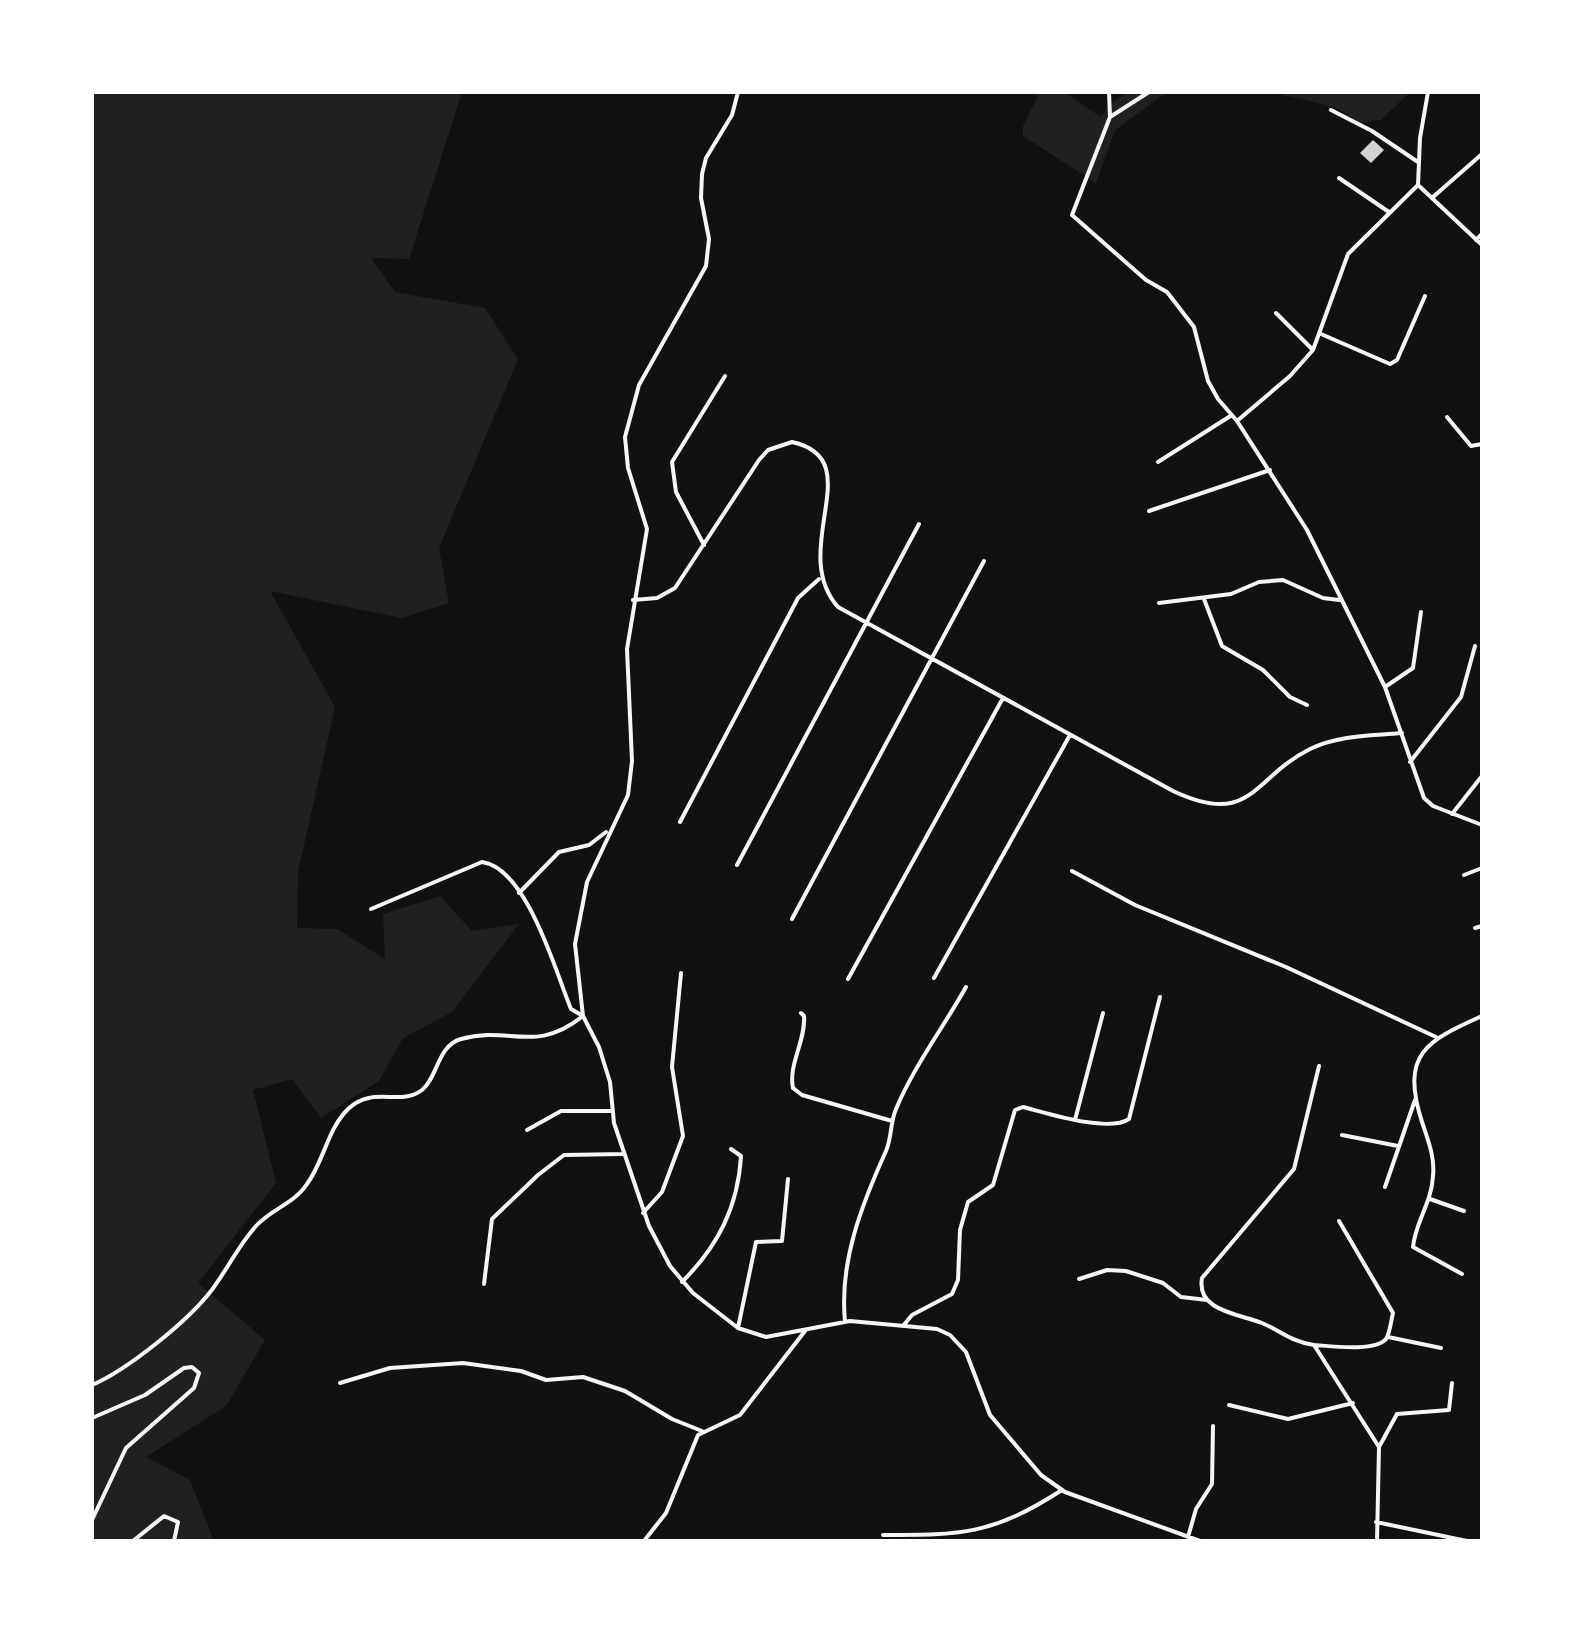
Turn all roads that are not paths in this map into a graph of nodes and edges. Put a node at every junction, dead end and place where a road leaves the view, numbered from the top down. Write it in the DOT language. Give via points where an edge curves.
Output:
graph roads {
  1 [pos="738,92"];
  2 [pos="1109,92"];
  3 [pos="1149,92"];
  4 [pos="1428,92"];
  5 [pos="1331,110"];
  6 [pos="1110,117"];
  7 [pos="1482,154"];
  8 [pos="1418,162"];
  9 [pos="1339,178"];
  10 [pos="1418,185"];
  11 [pos="1432,198"];
  12 [pos="1389,212"];
  13 [pos="1482,234"];
  14 [pos="1476,240"];
  15 [pos="1482,245"];
  16 [pos="1425,296"];
  17 [pos="1276,313"];
  18 [pos="1321,334"];
  19 [pos="1313,350"];
  20 [pos="725,376"];
  21 [pos="1232,415"];
  22 [pos="1447,417"];
  23 [pos="1237,421"];
  24 [pos="1482,444"];
  25 [pos="1158,462"];
  26 [pos="1270,470"];
  27 [pos="1149,511"];
  28 [pos="919,524"];
  29 [pos="704,545"];
  30 [pos="984,561"];
  31 [pos="820,579"];
  32 [pos="1204,599"];
  33 [pos="633,600"];
  34 [pos="1339,600"];
  35 [pos="1159,603"];
  36 [pos="1421,612"];
  37 [pos="865,623"];
  38 [pos="1475,646"];
  39 [pos="930,659"];
  40 [pos="1385,687"];
  41 [pos="1003,698"];
  42 [pos="1307,705"];
  43 [pos="1402,733"];
  44 [pos="1070,735"];
  45 [pos="1410,762"];
  46 [pos="1482,776"];
  47 [pos="1452,814"];
  48 [pos="680,822"];
  49 [pos="1482,825"];
  50 [pos="610,830"];
  51 [pos="737,865"];
  52 [pos="1482,868"];
  53 [pos="1072,871"];
  54 [pos="1464,875"];
  55 [pos="519,893"];
  56 [pos="371,909"];
  57 [pos="792,919"];
  58 [pos="1482,926"];
  59 [pos="1475,928"];
  60 [pos="681,973"];
  61 [pos="934,978"];
  62 [pos="848,979"];
  63 [pos="966,987"];
  64 [pos="1160,997"];
  65 [pos="801,1013"];
  66 [pos="1103,1013"];
  67 [pos="583,1016"];
  68 [pos="1482,1016"];
  69 [pos="1436,1037"];
  70 [pos="1319,1066"];
  71 [pos="1416,1098"];
  72 [pos="612,1111"];
  73 [pos="1075,1120"];
  74 [pos="892,1121"];
  75 [pos="527,1130"];
  76 [pos="1342,1135"];
  77 [pos="1398,1146"];
  78 [pos="731,1149"];
  79 [pos="623,1154"];
  80 [pos="788,1179"];
  81 [pos="1385,1187"];
  82 [pos="1430,1199"];
  83 [pos="1464,1211"];
  84 [pos="643,1213"];
  85 [pos="1339,1221"];
  86 [pos="1462,1274"];
  87 [pos="1079,1279"];
  88 [pos="682,1282"];
  89 [pos="484,1284"];
  90 [pos="1207,1300"];
  91 [pos="845,1321"];
  92 [pos="903,1326"];
  93 [pos="738,1328"];
  94 [pos="805,1331"];
  95 [pos="1388,1337"];
  96 [pos="1314,1345"];
  97 [pos="1441,1348"];
  98 [pos="340,1383"];
  99 [pos="1452,1383"];
  100 [pos="92,1385"];
  101 [pos="1353,1403"];
  102 [pos="1229,1405"];
  103 [pos="92,1418"];
  104 [pos="1213,1426"];
  105 [pos="702,1431"];
  106 [pos="1379,1447"];
  107 [pos="1062,1490"];
  108 [pos="92,1520"];
  109 [pos="1376,1522"];
  110 [pos="883,1535"];
  111 [pos="1188,1537"];
  112 [pos="133,1541"];
  113 [pos="174,1541"];
  114 [pos="644,1541"];
  115 [pos="1200,1541"];
  116 [pos="1377,1541"];
  117 [pos="1467,1541"];
  1 -- 33 [label="street" via="702,174 709,239 706,266 665,334 631,406 624,452 647,529"];
  2 -- 6 [label="street"];
  3 -- 6 [label="street"];
  4 -- 8 [label="street"];
  5 -- 8 [label="street"];
  6 -- 21 [label="street" via="1072,215 1181,307 1194,327 1208,381"];
  7 -- 11 [label="street"];
  8 -- 10 [label="street"];
  9 -- 12 [label="street"];
  10 -- 11 [label="street"];
  10 -- 12 [label="street"];
  11 -- 14 [label="street"];
  12 -- 18 [label="street" via="1348,254"];
  13 -- 14 [label="street"];
  14 -- 15 [label="street"];
  16 -- 18 [label="street" via="1397,360 1390,364"];
  17 -- 19 [label="street"];
  18 -- 19 [label="street"];
  19 -- 23 [label="street"];
  20 -- 29 [label="street" via="672,462 676,492"];
  21 -- 23 [label="street"];
  21 -- 25 [label="street"];
  22 -- 24 [label="street" via="1471,446"];
  23 -- 26 [label="street"];
  26 -- 27 [label="street"];
  26 -- 34 [label="street" via="1307,530"];
  28 -- 37 [label="street"];
  29 -- 31 [label="street" via="768,450 792,442 805,444 818,452 829,477 818,546"];
  29 -- 33 [label="street" via="675,588 657,598"];
  30 -- 39 [label="street"];
  31 -- 37 [label="street" via="838,607"];
  31 -- 48 [label="street" via="798,598"];
  32 -- 34 [label="street" via="1283,580"];
  32 -- 35 [label="street"];
  32 -- 42 [label="street" via="1222,646"];
  33 -- 50 [label="street" via="626,675 631,777"];
  34 -- 40 [label="street"];
  36 -- 40 [label="street" via="1413,668"];
  37 -- 39 [label="street"];
  37 -- 51 [label="street"];
  38 -- 45 [label="street" via="1461,697"];
  39 -- 41 [label="street"];
  39 -- 57 [label="street"];
  40 -- 43 [label="street"];
  41 -- 44 [label="street"];
  41 -- 62 [label="street"];
  43 -- 44 [label="street" via="1322,744 1294,759 1248,797 1224,804 1184,796"];
  43 -- 45 [label="street"];
  44 -- 61 [label="street"];
  45 -- 47 [label="street" via="1424,798"];
  46 -- 47 [label="street"];
  47 -- 49 [label="street"];
  50 -- 55 [label="street" via="589,845 559,852"];
  50 -- 67 [label="street" via="587,882 575,944"];
  52 -- 54 [label="street"];
  53 -- 69 [label="street" via="1123,899"];
  55 -- 56 [label="street" via="498,867 482,862"];
  55 -- 67 [label="street" via="550,948 571,1009"];
  58 -- 59 [label="street"];
  60 -- 84 [label="street" via="672,1067 683,1136 662,1192"];
  63 -- 74 [label="street"];
  64 -- 73 [label="street" via="1129,1119"];
  65 -- 74 [label="street" via="804,1031 793,1088"];
  66 -- 73 [label="street"];
  67 -- 72 [label="street" via="610,1082"];
  67 -- 100 [label="street" via="550,1037 463,1038 445,1051 419,1092 408,1097 375,1095 358,1102 331,1132 307,1185 257,1224 199,1305 121,1369"];
  68 -- 69 [label="street"];
  69 -- 71 [label="street" via="1421,1053"];
  70 -- 90 [label="street" via="1294,1169 1202,1278"];
  71 -- 77 [label="street"];
  71 -- 82 [label="street" via="1432,1157"];
  72 -- 75 [label="street" via="561,1111"];
  72 -- 79 [label="street"];
  73 -- 92 [label="street" via="1023,1107 1015,1110 993,1185 968,1202 952,1294 912,1315"];
  74 -- 91 [label="street" via="844,1277"];
  76 -- 77 [label="street"];
  77 -- 81 [label="street"];
  78 -- 88 [label="street" via="741,1156 730,1214 712,1251"];
  79 -- 84 [label="street"];
  79 -- 89 [label="street" via="564,1155 538,1175 490,1224"];
  80 -- 93 [label="street" via="782,1241 756,1242"];
  82 -- 83 [label="street"];
  82 -- 86 [label="street" via="1413,1247"];
  84 -- 88 [label="street"];
  85 -- 95 [label="street" via="1392,1307"];
  87 -- 90 [label="street" via="1107,1270 1126,1271 1163,1283 1181,1297"];
  88 -- 93 [label="street"];
  90 -- 96 [label="street" via="1289,1340"];
  91 -- 92 [label="street"];
  91 -- 94 [label="street"];
  92 -- 107 [label="street" via="937,1329 961,1344 990,1415 1041,1475"];
  93 -- 94 [label="street" via="766,1337"];
  94 -- 105 [label="street" via="740,1415"];
  95 -- 96 [label="street" via="1363,1347"];
  95 -- 97 [label="street"];
  96 -- 101 [label="street"];
  98 -- 105 [label="street" via="390,1368 463,1363 546,1380 583,1377 625,1391"];
  99 -- 106 [label="street" via="1449,1410 1397,1414"];
  101 -- 102 [label="street" via="1297,1419"];
  101 -- 106 [label="street"];
  103 -- 108 [label="street" via="145,1395 184,1368 199,1373 194,1388 126,1448"];
  104 -- 111 [label="street" via="1212,1484 1196,1509"];
  105 -- 114 [label="street" via="666,1513"];
  106 -- 109 [label="street"];
  107 -- 110 [label="street" via="980,1531"];
  107 -- 111 [label="street"];
  109 -- 116 [label="street"];
  109 -- 117 [label="street"];
  111 -- 115 [label="street"];
  112 -- 113 [label="street" via="164,1516 178,1522"];
}
